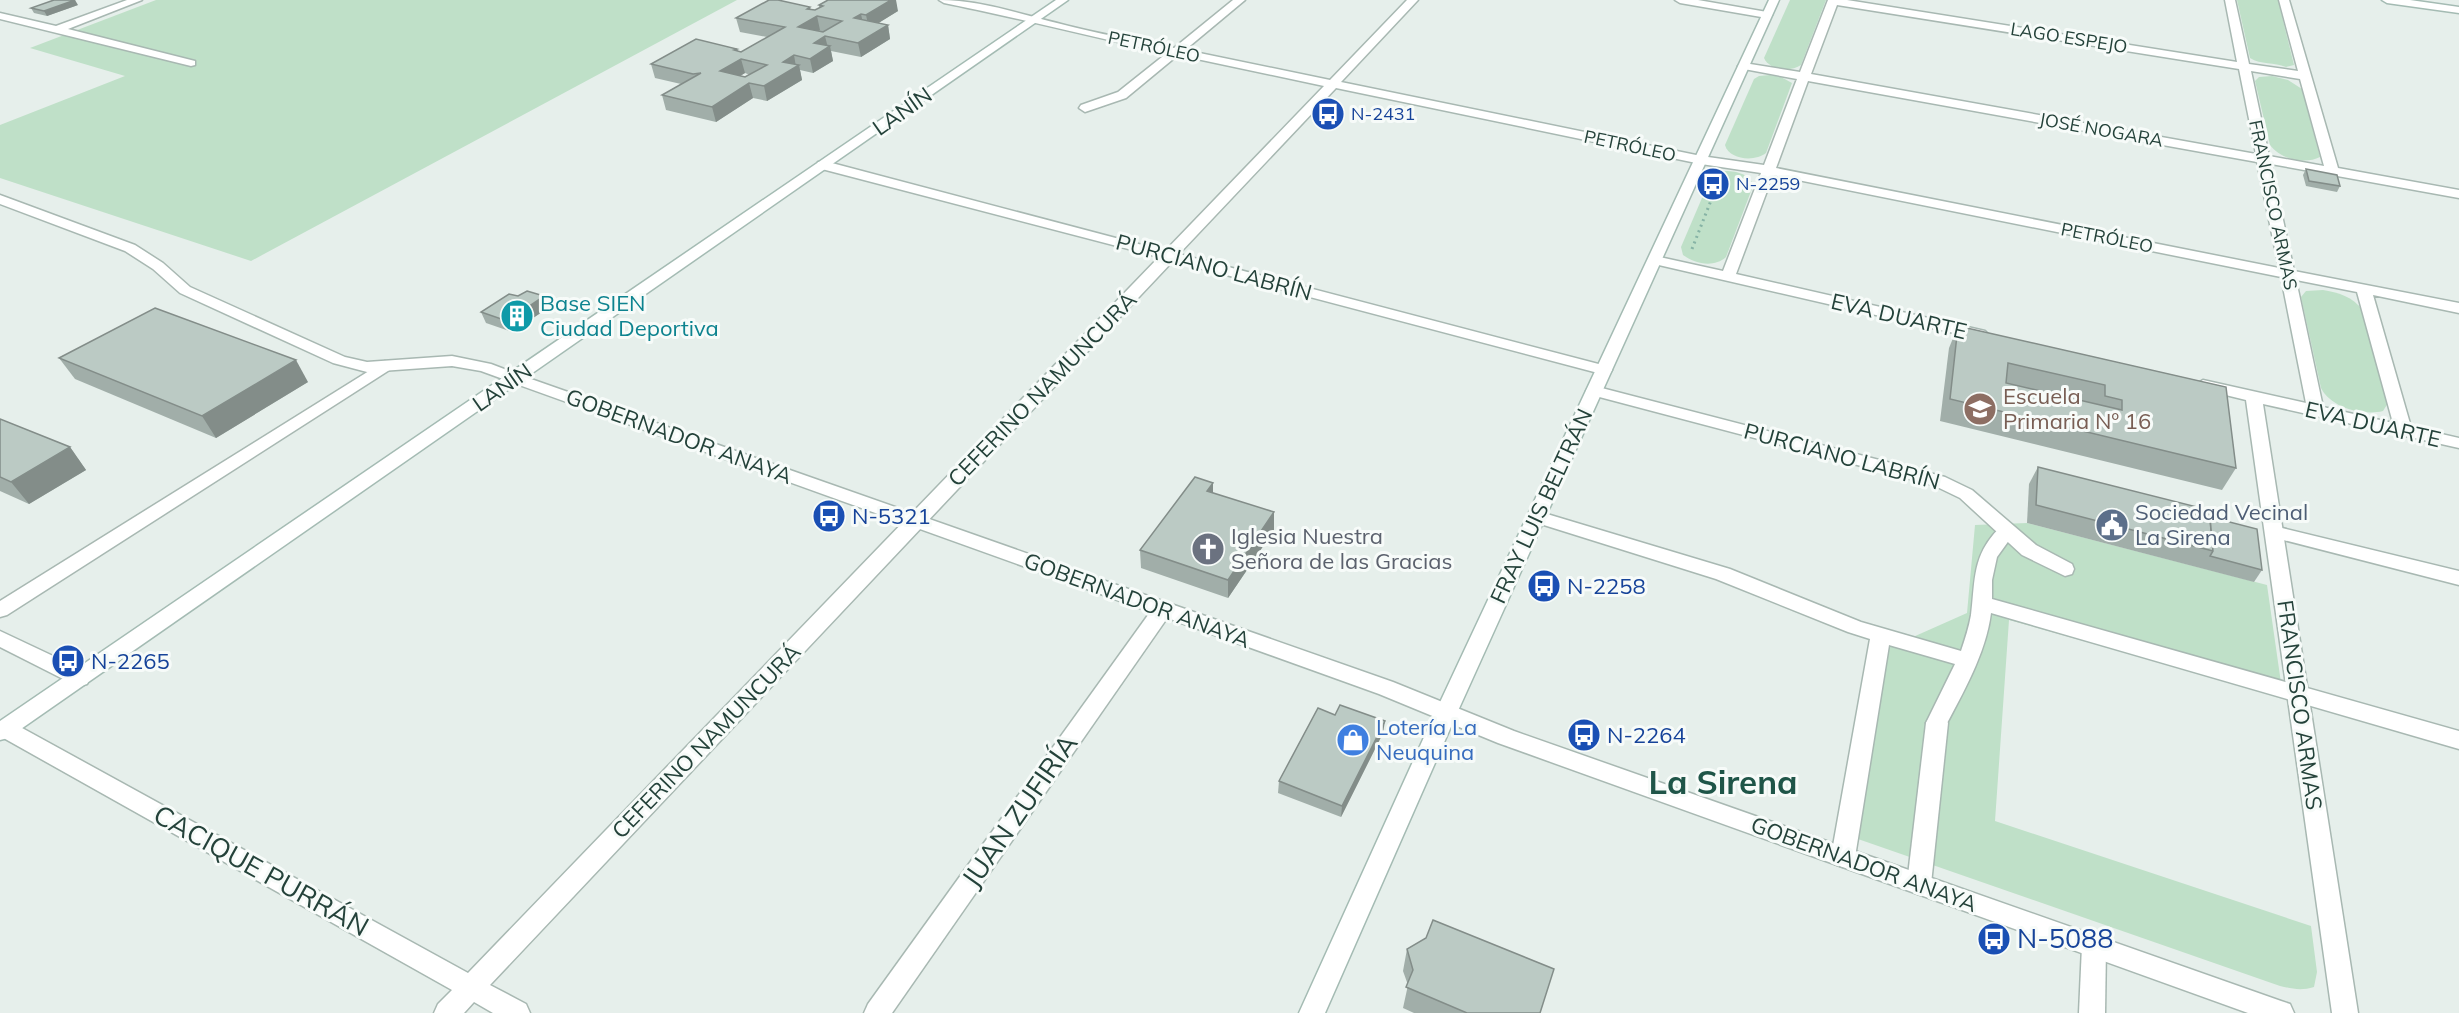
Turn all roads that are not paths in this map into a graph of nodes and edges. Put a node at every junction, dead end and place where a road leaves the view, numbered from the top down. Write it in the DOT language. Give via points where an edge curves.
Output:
graph roads {
  1 [pos="137,0"];
  2 [pos="944,0"];
  3 [pos="1062,0"];
  4 [pos="1240,0"];
  5 [pos="1413,0"];
  6 [pos="1680,0"];
  7 [pos="1833,0"];
  8 [pos="2230,0"];
  9 [pos="2284,0"];
  10 [pos="2387,0"];
  11 [pos="1771,7"];
  12 [pos="2459,10"];
  13 [pos="0,16"];
  14 [pos="1034,20"];
  15 [pos="56,30"];
  16 [pos="1176,52"];
  17 [pos="191,63"];
  18 [pos="1744,66"];
  19 [pos="2244,66"];
  20 [pos="1804,76"];
  21 [pos="2306,76"];
  22 [pos="1333,84"];
  23 [pos="1085,108"];
  24 [pos="2263,159"];
  25 [pos="1701,160"];
  26 [pos="824,165"];
  27 [pos="1768,170"];
  28 [pos="2332,171"];
  29 [pos="2459,194"];
  30 [pos="0,199"];
  31 [pos="1169,256"];
  32 [pos="1655,260"];
  33 [pos="2287,274"];
  34 [pos="1728,277"];
  35 [pos="2364,289"];
  36 [pos="2459,308"];
  37 [pos="1997,338"];
  38 [pos="385,366"];
  39 [pos="1604,370"];
  40 [pos="514,378"];
  41 [pos="2184,381"];
  42 [pos="1594,391"];
  43 [pos="2254,397"];
  44 [pos="2316,411"];
  45 [pos="2404,431"];
  46 [pos="2459,443"];
  47 [pos="1537,517"];
  48 [pos="916,521"];
  49 [pos="2006,532"];
  50 [pos="2274,532"];
  51 [pos="2065,569"];
  52 [pos="2459,578"];
  53 [pos="1981,603"];
  54 [pos="1163,609"];
  55 [pos="0,610"];
  56 [pos="1881,635"];
  57 [pos="0,638"];
  58 [pos="1966,660"];
  59 [pos="80,678"];
  60 [pos="2298,694"];
  61 [pos="1446,713"];
  62 [pos="3,731"];
  63 [pos="2459,740"];
  64 [pos="1843,857"];
  65 [pos="1919,884"];
  66 [pos="2094,946"];
  67 [pos="471,987"];
  68 [pos="447,1013"];
  69 [pos="517,1013"];
  70 [pos="877,1013"];
  71 [pos="1312,1013"];
  72 [pos="2092,1013"];
  73 [pos="2281,1013"];
  74 [pos="2345,1013"];
  1 -- 15 [label="street"];
  2 -- 14 [label="street, PETRÓLEO"];
  3 -- 14 [label="street, LANÍN"];
  4 -- 16 [label="street"];
  5 -- 22 [label="street, CEFERINO NAMUNCURÁ"];
  6 -- 11 [label="street"];
  7 -- 19 [label="street, LAGO ESPEJO"];
  7 -- 20 [label="street"];
  8 -- 19 [label="street, FRANCISCO ARMAS"];
  9 -- 21 [label="street"];
  10 -- 12 [label="street"];
  11 -- 18 [label="street, FRAY LUIS BELTRÁN"];
  13 -- 15 [label="street"];
  14 -- 16 [label="street, PETRÓLEO"];
  14 -- 26 [label="street, LANÍN"];
  15 -- 17 [label="street"];
  16 -- 22 [label="street, PETRÓLEO"];
  16 -- 23 [label="street" via="1122,95"];
  18 -- 20 [label="street, JOSÉ NOGARA"];
  18 -- 25 [label="street, FRAY LUIS BELTRÁN"];
  19 -- 21 [label="street, LAGO ESPEJO"];
  19 -- 24 [label="street, FRANCISCO ARMAS"];
  20 -- 24 [label="street, JOSÉ NOGARA"];
  20 -- 27 [label="street"];
  21 -- 28 [label="street"];
  22 -- 25 [label="street, PETRÓLEO"];
  22 -- 31 [label="street, CEFERINO NAMUNCURÁ"];
  24 -- 28 [label="street, JOSÉ NOGARA"];
  24 -- 33 [label="street, FRANCISCO ARMAS"];
  25 -- 27 [label="street, PETRÓLEO"];
  25 -- 32 [label="street, FRAY LUIS BELTRÁN"];
  26 -- 31 [label="street, PURCIANO LABRÍN"];
  26 -- 40 [label="street, LANÍN"];
  27 -- 33 [label="street, PETRÓLEO"];
  27 -- 34 [label="street"];
  28 -- 29 [label="street, JOSÉ NOGARA"];
  30 -- 38 [label="street, GOBERNADOR ANAYA" via="130,248 184,290 339,360 367,367"];
  31 -- 39 [label="street, PURCIANO LABRÍN"];
  31 -- 48 [label="street, CEFERINO NAMUNCURÁ"];
  32 -- 34 [label="street, EVA DUARTE"];
  32 -- 39 [label="street, FRAY LUIS BELTRÁN"];
  33 -- 35 [label="street, PETRÓLEO"];
  33 -- 44 [label="street, FRANCISCO ARMAS"];
  34 -- 37 [label="street, EVA DUARTE"];
  35 -- 36 [label="street, PETRÓLEO"];
  35 -- 45 [label="street"];
  38 -- 40 [label="street, GOBERNADOR ANAYA" via="452,361"];
  38 -- 55 [label="street"];
  39 -- 42 [label="street, FRAY LUIS BELTRÁN"];
  40 -- 48 [label="street, GOBERNADOR ANAYA"];
  40 -- 59 [label="street, LANÍN"];
  41 -- 43 [label="street, EVA DUARTE"];
  42 -- 47 [label="street, FRAY LUIS BELTRÁN"];
  42 -- 49 [label="street, PURCIANO LABRÍN" via="1940,481 1966,494"];
  43 -- 44 [label="street, EVA DUARTE"];
  43 -- 50 [label="street, FRANCISCO ARMAS"];
  44 -- 45 [label="street, EVA DUARTE"];
  45 -- 46 [label="street, EVA DUARTE"];
  47 -- 56 [label="street" via="1723,574"];
  47 -- 61 [label="street, FRAY LUIS BELTRÁN"];
  48 -- 54 [label="street, GOBERNADOR ANAYA"];
  48 -- 67 [label="street, CEFERINO NAMUNCURÁ"];
  49 -- 51 [label="street, PURCIANO LABRÍN" via="2029,550"];
  49 -- 53 [label="street" via="1984,564"];
  50 -- 52 [label="street"];
  50 -- 60 [label="street, FRANCISCO ARMAS"];
  53 -- 58 [label="street" via="1979,628"];
  53 -- 60 [label="street"];
  54 -- 61 [label="street, GOBERNADOR ANAYA"];
  54 -- 70 [label="street, JUAN ZUFIRÍA"];
  56 -- 58 [label="street"];
  56 -- 64 [label="street"];
  57 -- 59 [label="street"];
  58 -- 65 [label="street" via="1937,723"];
  59 -- 62 [label="street, LANÍN"];
  60 -- 63 [label="street"];
  60 -- 74 [label="street, FRANCISCO ARMAS"];
  61 -- 64 [label="street, GOBERNADOR ANAYA"];
  61 -- 71 [label="street, FRAY LUIS BELTRÁN"];
  62 -- 67 [label="street, CACIQUE PURRÁN"];
  64 -- 65 [label="street, GOBERNADOR ANAYA"];
  65 -- 66 [label="street, GOBERNADOR ANAYA"];
  66 -- 72 [label="street"];
  66 -- 73 [label="street, GOBERNADOR ANAYA"];
  67 -- 68 [label="street, CEFERINO NAMUNCURÁ"];
  67 -- 69 [label="street, CACIQUE PURRÁN"];
}
